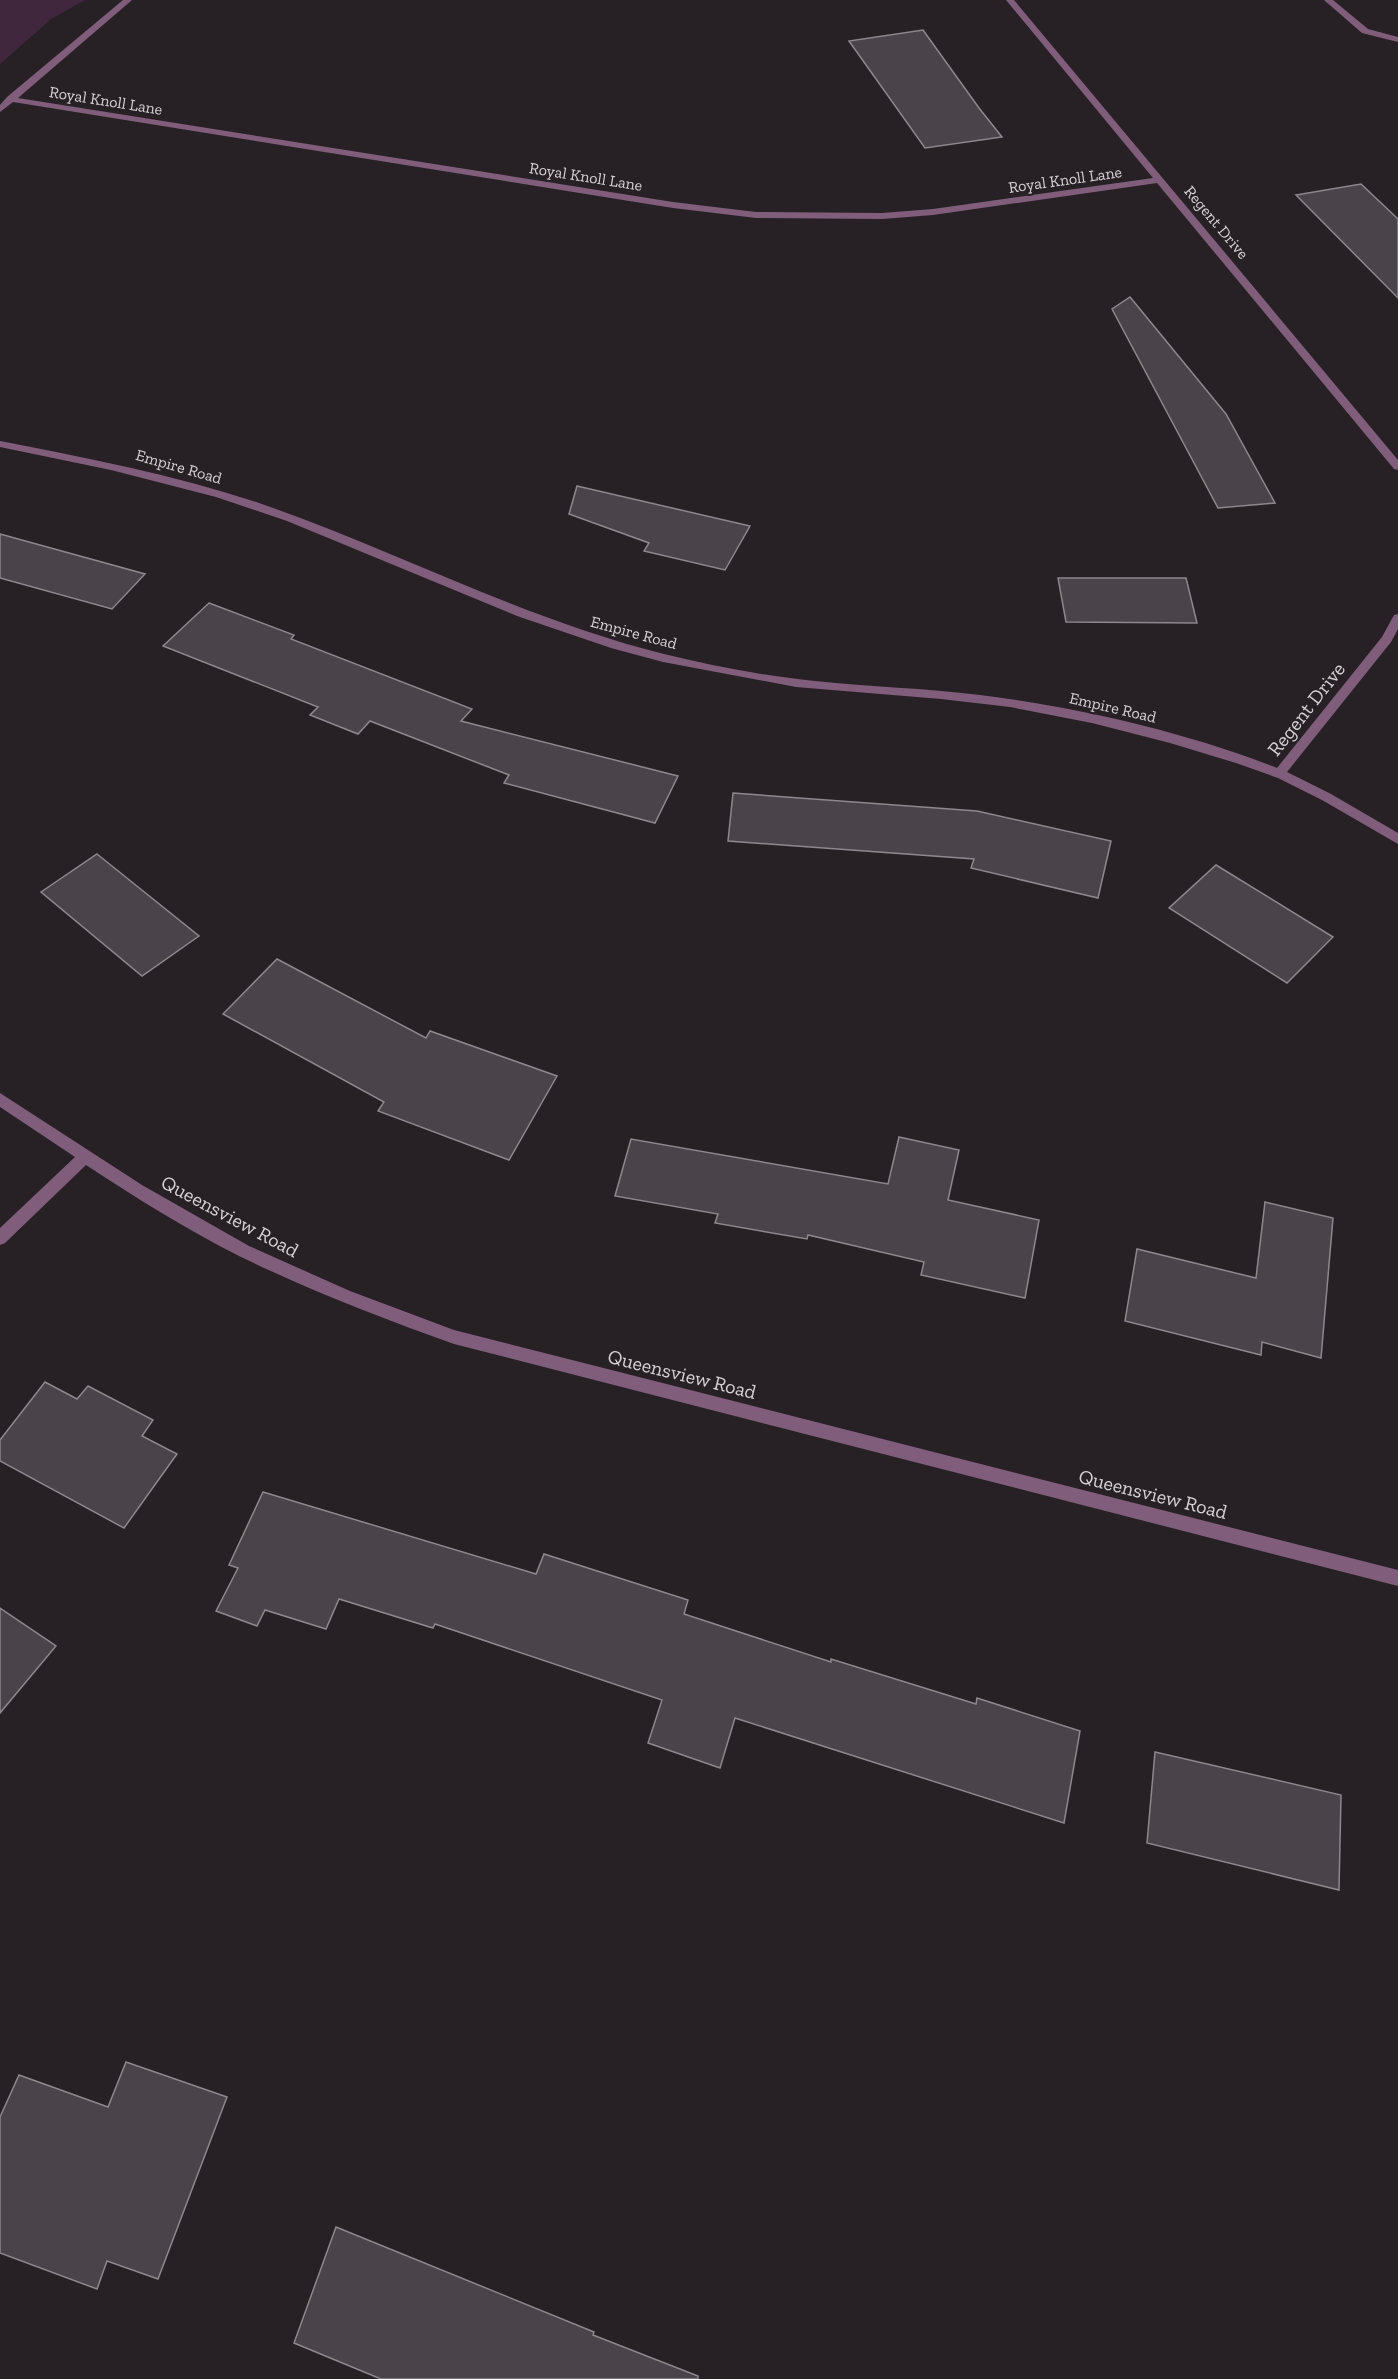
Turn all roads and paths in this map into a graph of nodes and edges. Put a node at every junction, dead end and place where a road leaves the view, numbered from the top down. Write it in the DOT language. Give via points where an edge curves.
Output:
graph roads {
  1 [pos="128,0"];
  2 [pos="1010,0"];
  3 [pos="1328,0"];
  4 [pos="1398,40"];
  5 [pos="10,99"];
  6 [pos="0,109"];
  7 [pos="1161,180"];
  8 [pos="0,444"];
  9 [pos="1398,467"];
  10 [pos="1398,618"];
  11 [pos="1280,773"];
  12 [pos="1398,838"];
  13 [pos="0,1099"];
  14 [pos="85,1157"];
  15 [pos="0,1238"];
  16 [pos="1398,1578"];
  1 -- 5 [label="street"];
  2 -- 7 [label="street, Regent Drive"];
  3 -- 4 [label="street" via="1365,31"];
  5 -- 6 [label="street"];
  5 -- 7 [label="street, Royal Knoll Lane" via="756,215 882,216 933,212"];
  7 -- 9 [label="street, Regent Drive"];
  8 -- 11 [label="street, Empire Road" via="193,486 289,518 583,636 662,658 750,676 981,699 1061,712 1153,733"];
  10 -- 11 [label="street, Regent Drive" via="1387,639"];
  11 -- 12 [label="street, Regent Drive"];
  13 -- 14 [label="street, Queensview Road"];
  14 -- 15 [label="street"];
  14 -- 16 [label="street, Queensview Road" via="192,1222 279,1268 370,1308 454,1337"];
}
